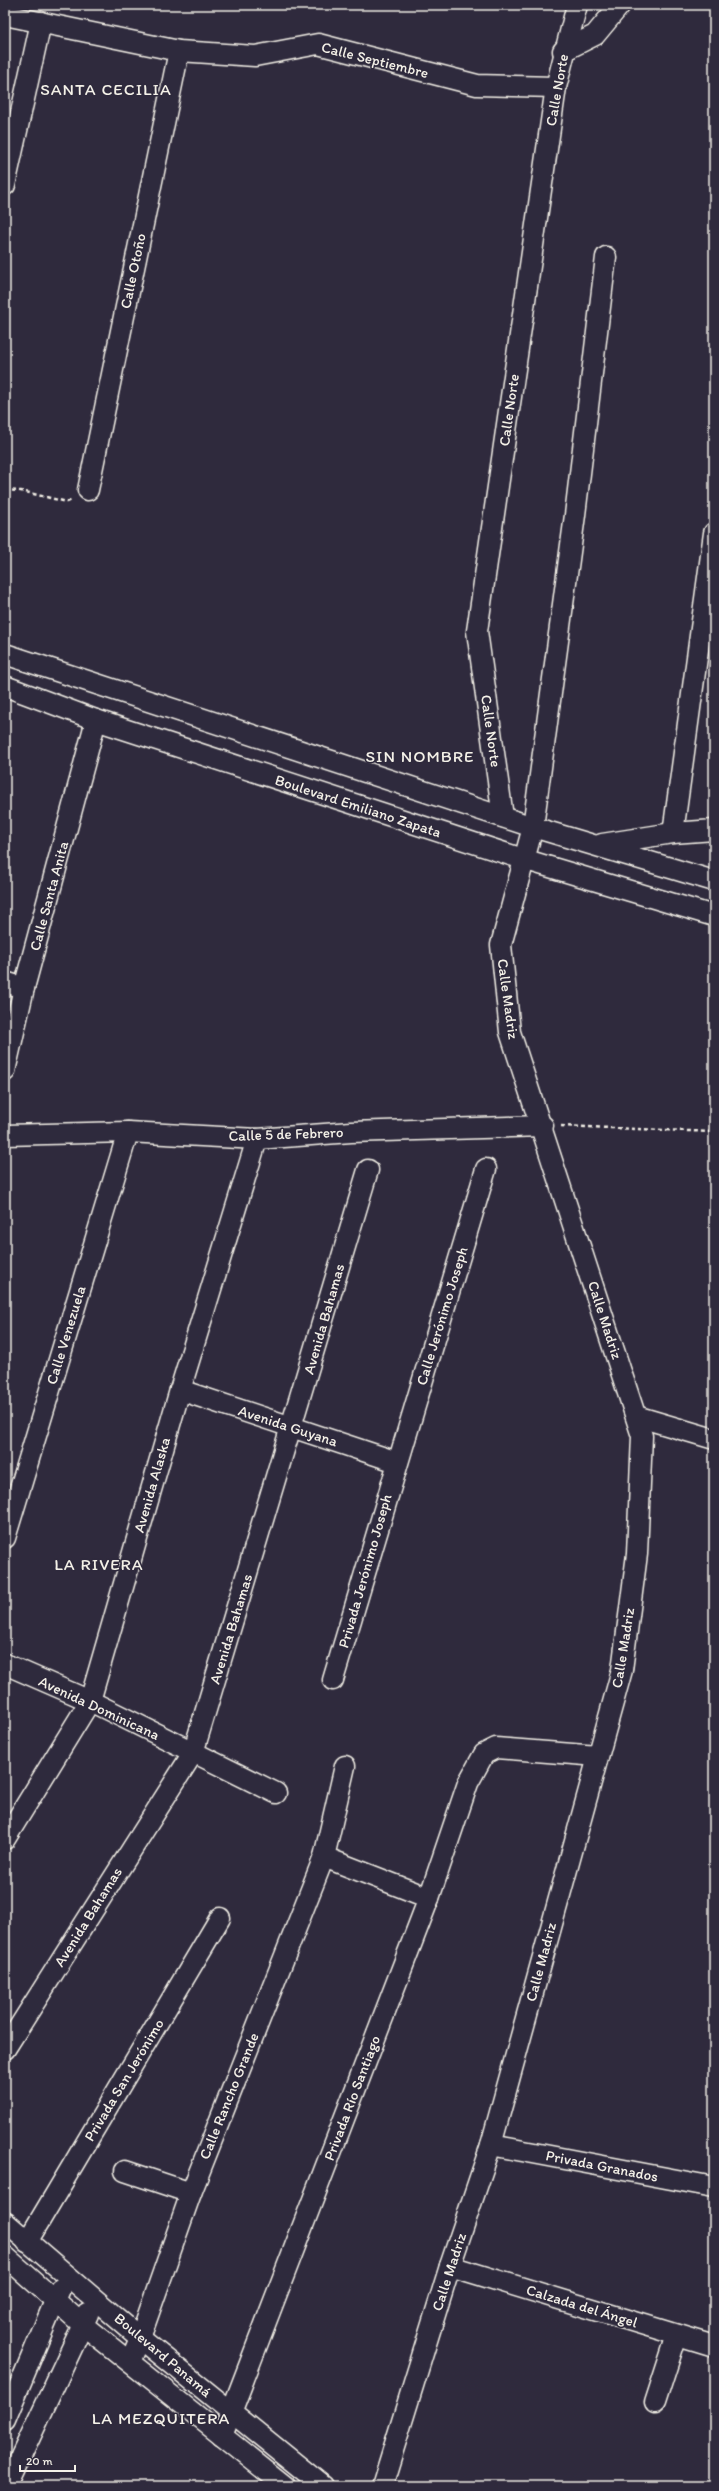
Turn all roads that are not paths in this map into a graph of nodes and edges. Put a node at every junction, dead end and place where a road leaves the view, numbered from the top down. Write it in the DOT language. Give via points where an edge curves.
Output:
graph roads {
  1 [pos="576,5"];
  2 [pos="620,5"];
  3 [pos="5,14"];
  4 [pos="41,22"];
  5 [pos="179,51"];
  6 [pos="563,51"];
  7 [pos="556,87"];
  8 [pos="9,142"];
  9 [pos="5,185"];
  10 [pos="606,256"];
  11 [pos="88,490"];
  12 [pos="714,533"];
  13 [pos="5,654"];
  14 [pos="5,686"];
  15 [pos="96,720"];
  16 [pos="503,817"];
  17 [pos="533,827"];
  18 [pos="714,830"];
  19 [pos="673,833"];
  20 [pos="596,845"];
  21 [pos="523,859"];
  22 [pos="714,881"];
  23 [pos="714,916"];
  24 [pos="5,982"];
  25 [pos="24,988"];
  26 [pos="5,1072"];
  27 [pos="542,1126"];
  28 [pos="128,1132"];
  29 [pos="5,1136"];
  30 [pos="257,1138"];
  31 [pos="486,1169"];
  32 [pos="368,1170"];
  33 [pos="180,1390"];
  34 [pos="636,1416"];
  35 [pos="292,1428"];
  36 [pos="714,1439"];
  37 [pos="397,1462"];
  38 [pos="5,1538"];
  39 [pos="5,1664"];
  40 [pos="333,1680"];
  41 [pos="90,1701"];
  42 [pos="193,1753"];
  43 [pos="598,1756"];
  44 [pos="345,1766"];
  45 [pos="276,1793"];
  46 [pos="5,1839"];
  47 [pos="324,1857"];
  48 [pos="429,1898"];
  49 [pos="220,1918"];
  50 [pos="5,2048"];
  51 [pos="491,2145"];
  52 [pos="125,2171"];
  53 [pos="714,2187"];
  54 [pos="191,2193"];
  55 [pos="5,2222"];
  56 [pos="27,2242"];
  57 [pos="5,2256"];
  58 [pos="450,2266"];
  59 [pos="66,2275"];
  60 [pos="96,2298"];
  61 [pos="56,2301"];
  62 [pos="83,2325"];
  63 [pos="677,2334"];
  64 [pos="140,2338"];
  65 [pos="714,2346"];
  66 [pos="130,2362"];
  67 [pos="10,2400"];
  68 [pos="655,2403"];
  69 [pos="232,2412"];
  70 [pos="41,2416"];
  71 [pos="5,2421"];
  72 [pos="32,2435"];
  73 [pos="222,2436"];
  74 [pos="7,2486"];
  75 [pos="285,2486"];
  76 [pos="323,2486"];
  77 [pos="382,2486"];
  1 -- 6 [label="street, Calle Norte"];
  2 -- 6 [label="street" via="595,35"];
  3 -- 4 [label="street, Calle Septiembre"];
  4 -- 5 [label="street, Calle Septiembre"];
  4 -- 8 [label="street"];
  5 -- 7 [label="street, Calle Septiembre" via="255,56 318,44 477,85"];
  5 -- 11 [label="street, Calle Otoño"];
  6 -- 7 [label="street, Calle Norte"];
  7 -- 16 [label="street, Calle Norte" via="477,631"];
  8 -- 9 [label="street"];
  10 -- 17 [label="street, Calle Madriz" via="574,523"];
  12 -- 19 [label="street"];
  13 -- 16 [label="street"];
  14 -- 15 [label="street, Boulevard Emiliano Zapata"];
  15 -- 21 [label="street, Boulevard Emiliano Zapata"];
  15 -- 25 [label="street, Calle Santa Anita"];
  16 -- 17 [label="street"];
  17 -- 20 [label="street"];
  17 -- 21 [label="street, Calle Madriz"];
  18 -- 19 [label="street"];
  19 -- 20 [label="street"];
  20 -- 22 [label="street"];
  21 -- 23 [label="street, Boulevard Emiliano Zapata"];
  21 -- 27 [label="street, Calle Madriz" via="501,945 510,1032"];
  24 -- 25 [label="street"];
  25 -- 26 [label="street, Calle Santa Anita"];
  27 -- 30 [label="street, Calle 5 de Febrero" via="351,1132"];
  27 -- 34 [label="street, Calle Madriz"];
  28 -- 29 [label="street, Calle 5 de Febrero"];
  28 -- 30 [label="street, Calle 5 de Febrero"];
  28 -- 38 [label="street, Calle Venezuela"];
  30 -- 33 [label="street, Avenida Alaska"];
  31 -- 37 [label="street, Calle Jerónimo Joseph"];
  32 -- 35 [label="street, Avenida Bahamas"];
  33 -- 35 [label="street, Avenida Guyana"];
  33 -- 41 [label="street, Avenida Alaska"];
  34 -- 36 [label="street"];
  34 -- 43 [label="street, Calle Madriz" via="642,1436 637,1554 622,1670"];
  35 -- 37 [label="street, Avenida Guyana"];
  35 -- 42 [label="street, Avenida Bahamas"];
  37 -- 40 [label="street, Privada Jerónimo Joseph"];
  39 -- 41 [label="street, Avenida Dominicana"];
  41 -- 42 [label="street, Avenida Dominicana"];
  41 -- 46 [label="street, Avenida Alaska"];
  42 -- 45 [label="street, Avenida Dominicana"];
  42 -- 50 [label="street, Avenida Bahamas"];
  43 -- 48 [label="street, Privada Río Santiago" via="496,1748 484,1754 468,1783"];
  43 -- 51 [label="street, Calle Madriz"];
  44 -- 47 [label="street, Calle Rancho Grande"];
  47 -- 48 [label="street"];
  47 -- 54 [label="street, Calle Rancho Grande"];
  48 -- 69 [label="street, Privada Río Santiago"];
  49 -- 56 [label="street, Privada San Jerónimo"];
  51 -- 53 [label="street, Privada Granados"];
  51 -- 58 [label="street, Calle Madriz"];
  52 -- 54 [label="street"];
  54 -- 64 [label="street, Calle Rancho Grande"];
  55 -- 56 [label="street, Boulevard Panamá"];
  56 -- 59 [label="street, Boulevard Panamá"];
  57 -- 61 [label="street, Boulevard Panamá"];
  58 -- 63 [label="street, Calzada del Ángel"];
  58 -- 77 [label="street, Calle Madriz"];
  59 -- 60 [label="street, Boulevard Panamá"];
  59 -- 61 [label="street"];
  60 -- 62 [label="street"];
  60 -- 64 [label="street, Boulevard Panamá"];
  61 -- 62 [label="street, Boulevard Panamá"];
  61 -- 67 [label="street"];
  62 -- 66 [label="street, Boulevard Panamá"];
  62 -- 70 [label="street"];
  63 -- 65 [label="street, Calzada del Ángel"];
  63 -- 68 [label="street"];
  64 -- 66 [label="street, Calle Rancho Grande"];
  64 -- 69 [label="street, Boulevard Panamá"];
  66 -- 73 [label="street, Boulevard Panamá"];
  67 -- 70 [label="street"];
  67 -- 71 [label="street"];
  69 -- 73 [label="street, Privada Río Santiago"];
  69 -- 76 [label="street, Boulevard Panamá"];
  70 -- 72 [label="street"];
  71 -- 72 [label="street"];
  72 -- 74 [label="street"];
  73 -- 75 [label="street, Boulevard Panamá"];
}
